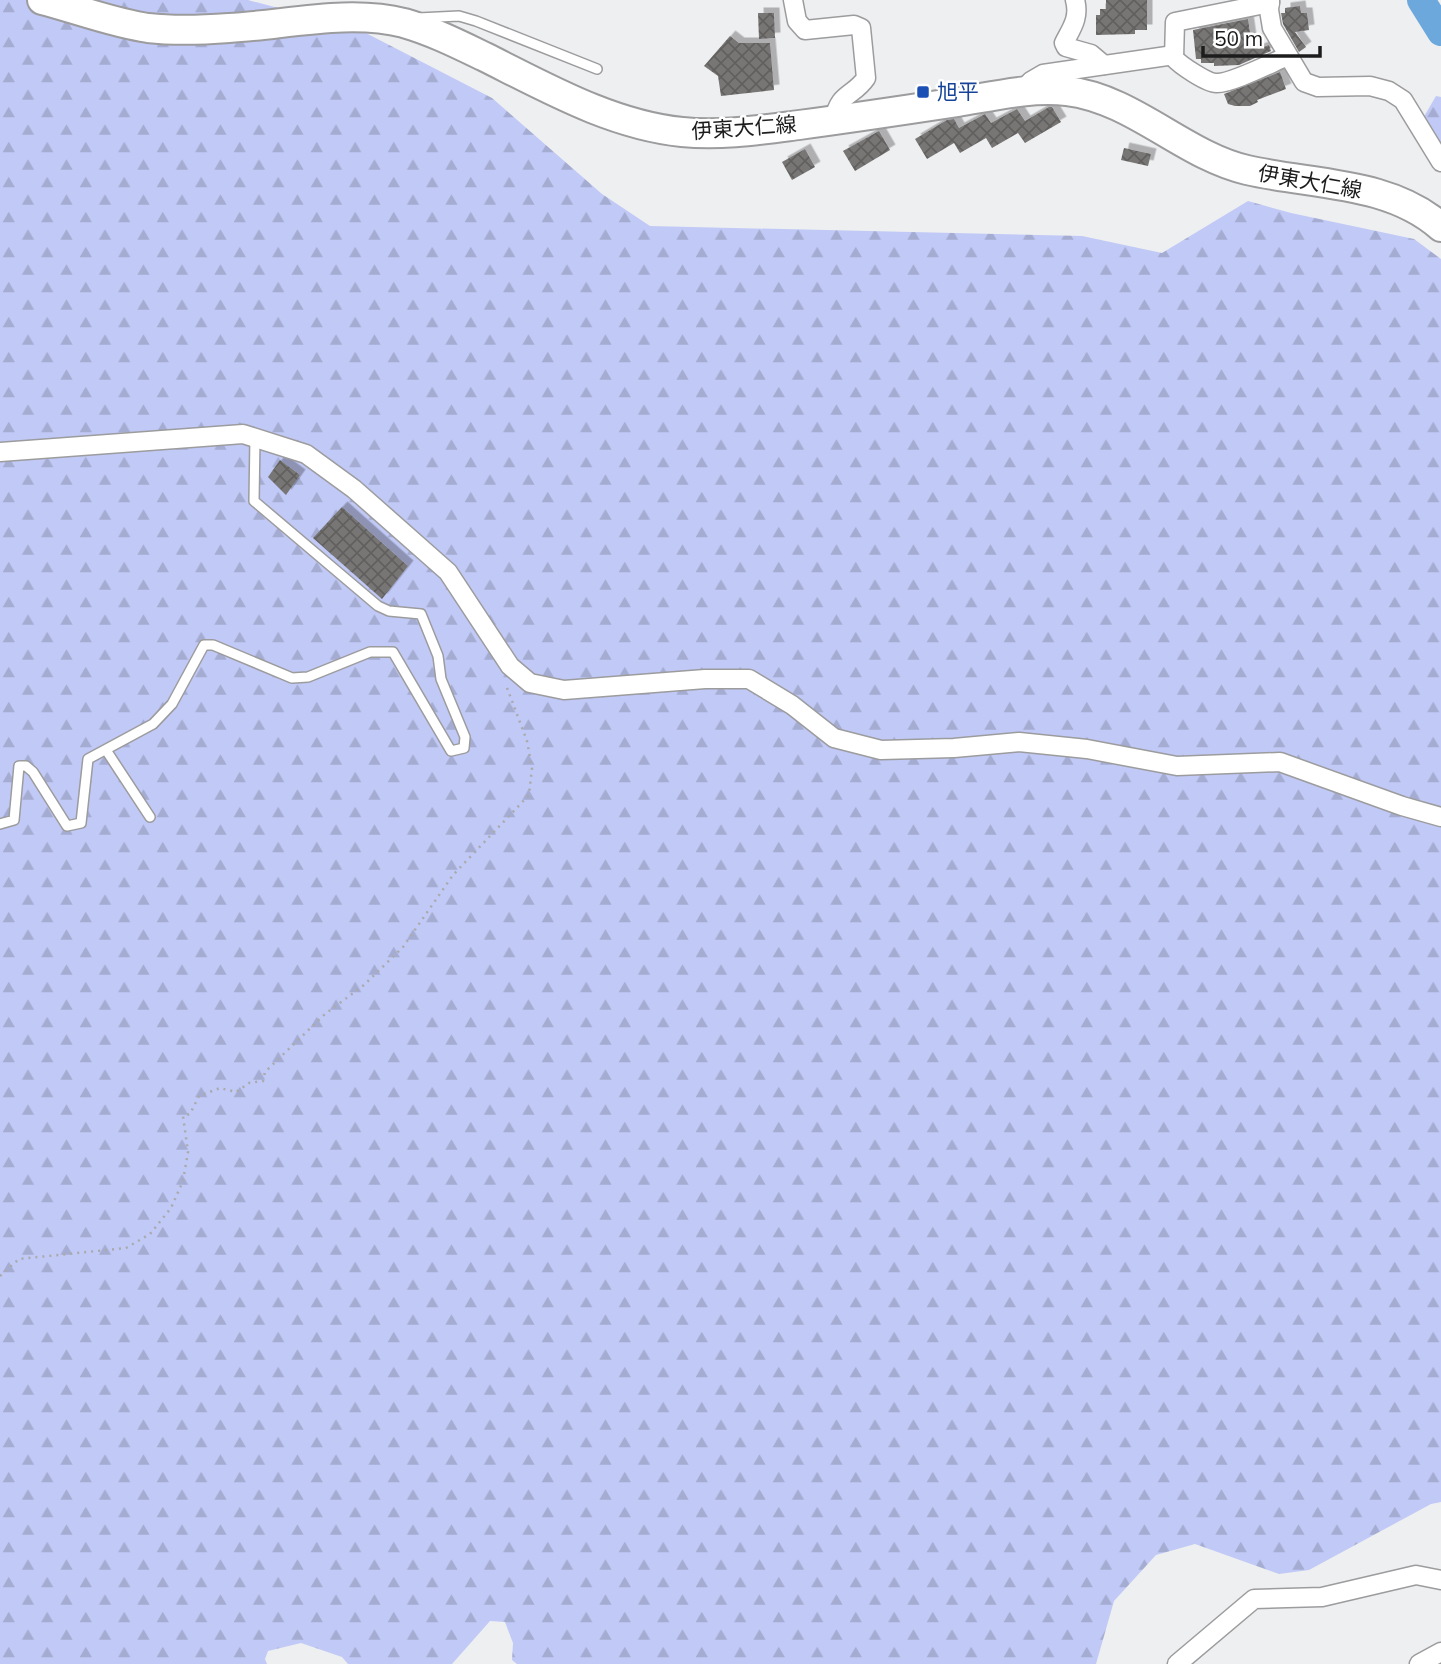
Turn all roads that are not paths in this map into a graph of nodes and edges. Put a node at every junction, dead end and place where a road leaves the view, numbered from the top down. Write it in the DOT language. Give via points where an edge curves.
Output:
graph roads {
  1 [pos="42,0"];
  2 [pos="793,0"];
  3 [pos="1075,0"];
  4 [pos="1270,1"];
  5 [pos="392,22"];
  6 [pos="1174,55"];
  7 [pos="1288,56"];
  8 [pos="1104,65"];
  9 [pos="597,69"];
  10 [pos="1021,92"];
  11 [pos="834,120"];
  12 [pos="1441,162"];
  13 [pos="1441,227"];
  14 [pos="254,438"];
  15 [pos="0,452"];
  16 [pos="106,750"];
  17 [pos="150,817"];
  18 [pos="1441,817"];
  19 [pos="0,824"];
  20 [pos="1441,1580"];
  21 [pos="1441,1652"];
  22 [pos="1177,1664"];
  23 [pos="1419,1664"];
  1 -- 5 [label="main road, 伊東大仁線" via="170,29 341,19"];
  2 -- 11 [label="street" via="797,21 805,30 861,28 866,78 840,100"];
  3 -- 8 [label="street" via="1076,17 1064,43 1099,58"];
  4 -- 6 [label="street" via="1175,22"];
  4 -- 7 [label="street" via="1272,28"];
  5 -- 9 [label="lane" via="459,16"];
  5 -- 11 [label="main road, 伊東大仁線" via="440,35 553,91 653,128 707,134"];
  6 -- 7 [label="street" via="1175,61 1215,83"];
  6 -- 8 [label="street"];
  7 -- 12 [label="street" via="1309,85 1380,87 1397,95"];
  8 -- 10 [label="street" via="1043,74"];
  10 -- 11 [label="main road, 伊東大仁線"];
  10 -- 13 [label="main road, 伊東大仁線" via="1059,91 1093,97 1217,161 1387,196 1409,204"];
  14 -- 15 [label="street" via="243,434"];
  14 -- 16 [label="lane" via="254,501 377,606 421,614 438,656 441,679 466,737 464,748 451,751 393,652 370,652 308,677 292,678 204,645 172,704 153,724"];
  14 -- 18 [label="street" via="306,454 429,555 448,572 510,666 530,683 564,690 749,679 834,738 881,750 1019,742 1177,766 1280,762"];
  16 -- 17 [label="lane"];
  16 -- 19 [label="lane" via="88,759 81,823 67,826 33,772 19,766 14,820"];
  20 -- 22 [label="street" via="1416,1575 1322,1597 1254,1599"];
  21 -- 23 [label="street"];
}
